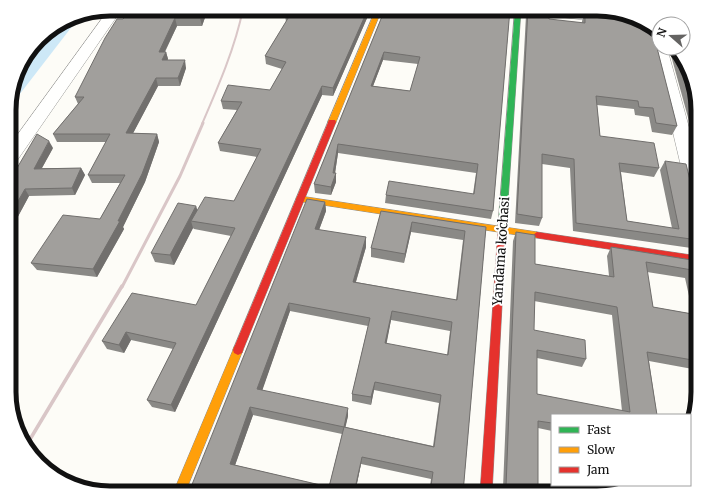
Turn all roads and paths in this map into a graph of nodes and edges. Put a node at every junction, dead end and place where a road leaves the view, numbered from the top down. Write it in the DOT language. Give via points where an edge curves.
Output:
graph roads {
  1 [pos="111,16"];
  2 [pos="376,16"];
  3 [pos="517,16"];
  4 [pos="594,16"];
  5 [pos="616,18"];
  6 [pos="662,56"];
  7 [pos="16,150"];
  8 [pos="691,169"];
  9 [pos="300,199"];
  10 [pos="502,228"];
  11 [pos="691,259"];
  12 [pos="182,486"];
  13 [pos="486,486"];
  1 -- 7 [label="street"];
  2 -- 9 [label="street"];
  3 -- 10 [label="street, Yandama koʻchasi"];
  4 -- 5 [label="street"];
  6 -- 8 [label="street"];
  9 -- 10 [label="street"];
  9 -- 12 [label="street"];
  10 -- 11 [label="street"];
  10 -- 13 [label="street, Yandama koʻchasi"];
}
